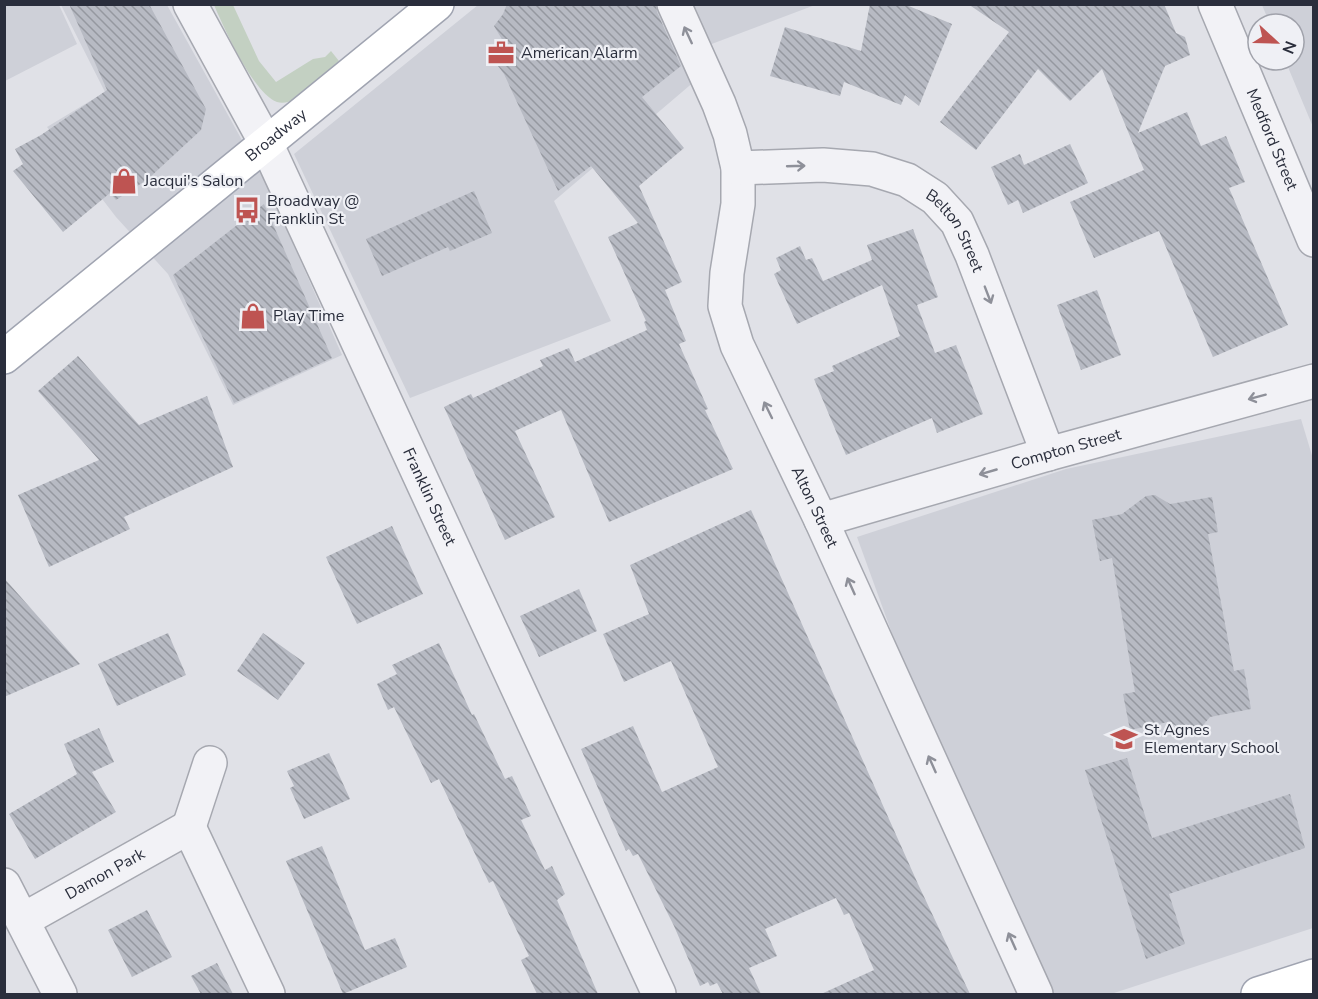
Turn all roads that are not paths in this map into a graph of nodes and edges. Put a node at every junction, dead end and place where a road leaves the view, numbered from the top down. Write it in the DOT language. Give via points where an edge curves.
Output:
graph roads {
  1 [pos="189,4"];
  2 [pos="437,4"];
  3 [pos="674,4"];
  4 [pos="1215,4"];
  5 [pos="266,143"];
  6 [pos="738,168"];
  7 [pos="1314,240"];
  8 [pos="4,357"];
  9 [pos="1314,381"];
  10 [pos="1048,454"];
  11 [pos="821,520"];
  12 [pos="210,763"];
  13 [pos="189,827"];
  14 [pos="4,885"];
  15 [pos="23,920"];
  16 [pos="1314,976"];
  17 [pos="60,994"];
  18 [pos="268,994"];
  19 [pos="658,994"];
  20 [pos="1036,994"];
  21 [pos="1258,994"];
  1 -- 5 [label="street, Franklin Street"];
  2 -- 5 [label="main road, Broadway"];
  6 -- 3 [label="street, Alton Street, one-way" via="719,104"];
  4 -- 7 [label="street, Medford Street"];
  5 -- 8 [label="main road, Broadway"];
  5 -- 19 [label="street, Franklin Street"];
  6 -- 10 [label="street, Belton Street, one-way" via="823,165 872,169 908,180 935,198 957,222 972,255"];
  11 -- 6 [label="street, Alton Street, one-way" via="737,345 725,306 738,204"];
  9 -- 10 [label="street, Compton Street, one-way"];
  10 -- 11 [label="street, Compton Street, one-way"];
  20 -- 11 [label="street, Alton Street, one-way"];
  12 -- 13 [label="street"];
  13 -- 15 [label="street, Damon Park"];
  13 -- 18 [label="street"];
  14 -- 15 [label="street"];
  15 -- 17 [label="street"];
  16 -- 21 [label="main road"];
}
